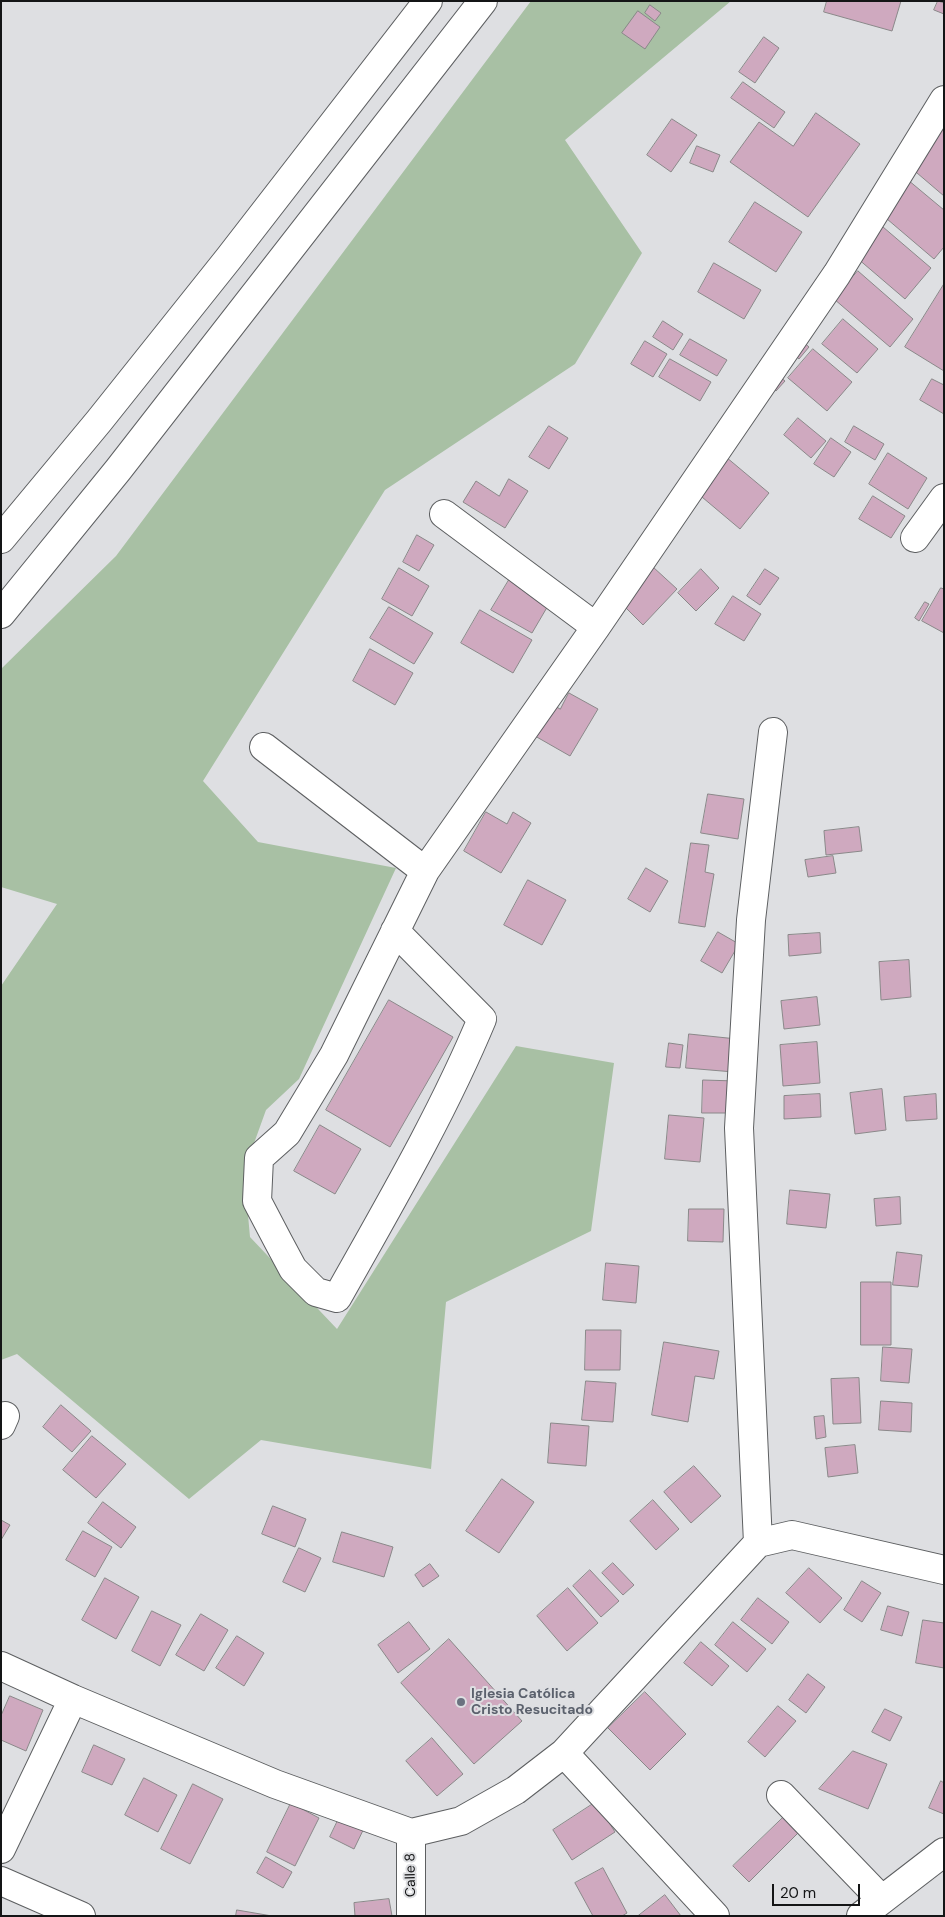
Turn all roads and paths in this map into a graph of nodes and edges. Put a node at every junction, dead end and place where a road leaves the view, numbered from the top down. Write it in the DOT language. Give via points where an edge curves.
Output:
graph roads {
  1 [pos="428,1"];
  2 [pos="482,1"];
  3 [pos="944,100"];
  4 [pos="944,498"];
  5 [pos="444,514"];
  6 [pos="915,538"];
  7 [pos="1,539"];
  8 [pos="1,614"];
  9 [pos="596,627"];
  10 [pos="773,732"];
  11 [pos="264,747"];
  12 [pos="425,871"];
  13 [pos="395,931"];
  14 [pos="758,1542"];
  15 [pos="944,1570"];
  16 [pos="1,1666"];
  17 [pos="73,1700"];
  18 [pos="564,1752"];
  19 [pos="781,1795"];
  20 [pos="411,1833"];
  21 [pos="1,1849"];
  22 [pos="944,1852"];
  23 [pos="1,1881"];
  24 [pos="872,1908"];
  25 [pos="81,1916"];
  26 [pos="412,1916"];
  27 [pos="715,1916"];
  1 -- 7 [label="street" via="216,273"];
  2 -- 8 [label="street" via="118,470"];
  3 -- 9 [label="street" via="837,274"];
  4 -- 6 [label="street"];
  5 -- 9 [label="street"];
  9 -- 12 [label="street"];
  10 -- 14 [label="street" via="751,920 739,1128"];
  11 -- 12 [label="street"];
  12 -- 13 [label="street"];
  13 -- 13 [label="street" via="334,1055 287,1133 259,1158 257,1202 293,1269 316,1292 337,1298 456,1078 482,1019"];
  14 -- 15 [label="street" via="792,1535"];
  14 -- 18 [label="street"];
  16 -- 17 [label="street"];
  17 -- 20 [label="street" via="275,1784"];
  17 -- 21 [label="street"];
  18 -- 20 [label="street" via="516,1790 460,1821"];
  18 -- 27 [label="street"];
  19 -- 24 [label="street"];
  20 -- 26 [label="street, Calle 8"];
  22 -- 24 [label="street"];
  23 -- 25 [label="street"];
}
